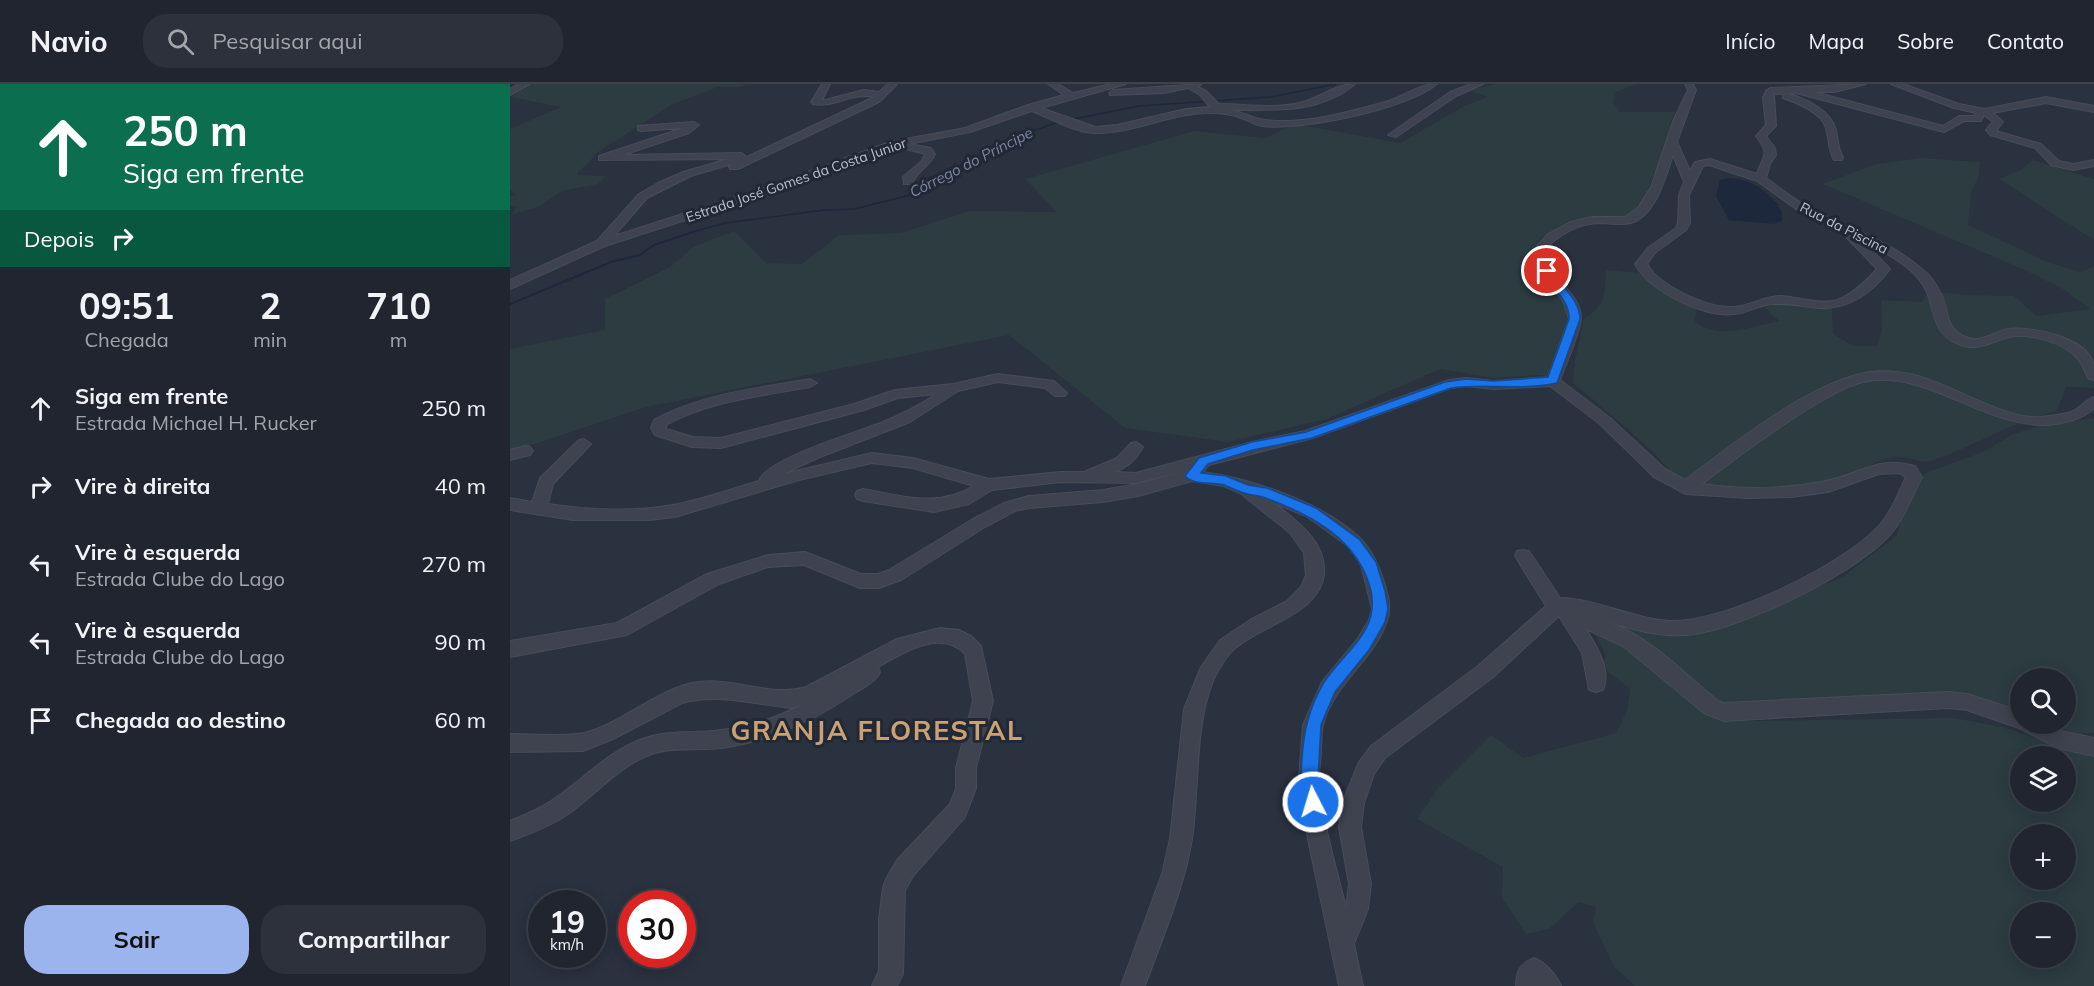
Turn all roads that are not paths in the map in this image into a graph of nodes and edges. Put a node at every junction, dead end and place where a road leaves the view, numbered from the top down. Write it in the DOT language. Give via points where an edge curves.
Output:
graph roads {
  1 [pos="526,84"];
  2 [pos="826,84"];
  3 [pos="893,84"];
  4 [pos="1052,84"];
  5 [pos="1122,84"];
  6 [pos="1351,84"];
  7 [pos="1433,84"];
  8 [pos="1479,84"];
  9 [pos="1689,84"];
  10 [pos="1862,84"];
  11 [pos="1895,84"];
  12 [pos="1194,85"];
  13 [pos="1795,90"];
  14 [pos="1770,91"];
  15 [pos="510,92"];
  16 [pos="1113,93"];
  17 [pos="881,96"];
  18 [pos="1071,96"];
  19 [pos="1031,107"];
  20 [pos="2094,109"];
  21 [pos="1981,112"];
  22 [pos="641,128"];
  23 [pos="1393,135"];
  24 [pos="893,144"];
  25 [pos="1670,147"];
  26 [pos="1838,158"];
  27 [pos="2094,163"];
  28 [pos="1761,179"];
  29 [pos="908,182"];
  30 [pos="1689,182"];
  31 [pos="662,185"];
  32 [pos="1846,228"];
  33 [pos="601,244"];
  34 [pos="510,285"];
  35 [pos="2094,376"];
  36 [pos="1553,381"];
  37 [pos="810,383"];
  38 [pos="953,388"];
  39 [pos="1060,393"];
  40 [pos="2094,402"];
  41 [pos="584,444"];
  42 [pos="1136,447"];
  43 [pos="1204,461"];
  44 [pos="1192,476"];
  45 [pos="1081,477"];
  46 [pos="989,485"];
  47 [pos="760,487"];
  48 [pos="1686,488"];
  49 [pos="1246,489"];
  50 [pos="862,495"];
  51 [pos="510,504"];
  52 [pos="538,510"];
  53 [pos="1523,556"];
  54 [pos="1561,609"];
  55 [pos="903,644"];
  56 [pos="510,649"];
  57 [pos="1596,684"];
  58 [pos="2010,717"];
  59 [pos="2049,734"];
  60 [pos="510,743"];
  61 [pos="2094,747"];
  62 [pos="510,831"];
  63 [pos="1342,944"];
  64 [pos="884,986"];
  65 [pos="1133,986"];
  66 [pos="1351,986"];
  67 [pos="1528,986"];
  68 [pos="1549,986"];
  1 -- 15 [label="street"];
  2 -- 17 [label="street" via="816,102 831,102 863,91"];
  3 -- 17 [label="street"];
  4 -- 18 [label="street"];
  5 -- 18 [label="street, Estrada José Gomes da Costa Junior"];
  6 -- 12 [label="street" via="1295,107 1228,108 1210,102"];
  7 -- 19 [label="street" via="1390,104 1303,123 1262,123 1240,114 1210,110 1087,129"];
  8 -- 23 [label="street" via="1453,94"];
  9 -- 25 [label="street" via="1692,90"];
  10 -- 13 [label="street"];
  11 -- 21 [label="street"];
  12 -- 16 [label="street"];
  13 -- 14 [label="street"];
  13 -- 21 [label="street" via="1944,129 1962,118 1980,118"];
  14 -- 26 [label="street" via="1802,102 1828,121 1832,148"];
  14 -- 28 [label="street" via="1771,126 1761,136 1771,155"];
  17 -- 31 [label="street" via="741,164"];
  18 -- 19 [label="street, Estrada José Gomes da Costa Junior"];
  19 -- 24 [label="street, Estrada José Gomes da Costa Junior" via="967,130"];
  20 -- 21 [label="street" via="2046,100"];
  21 -- 27 [label="street" via="1998,122 1991,130 1993,133 2038,146 2055,163"];
  22 -- 31 [label="street" via="694,125 603,159 742,158"];
  24 -- 29 [label="street" via="919,147 930,154 927,162 908,177"];
  24 -- 33 [label="street, Estrada José Gomes da Costa Junior"];
  25 -- 30 [label="street"];
  25 -- 36 [label="street" via="1650,198 1639,214 1624,221 1581,223 1561,230 1542,248 1542,259 1553,282 1575,311"];
  28 -- 30 [label="street, Rua da Piscina" via="1704,162"];
  28 -- 32 [label="street, Rua da Piscina" via="1803,209"];
  30 -- 32 [label="street" via="1684,195 1684,223 1652,250 1641,268 1690,302 1727,311 1771,300 1842,302 1869,285 1884,269"];
  31 -- 33 [label="street" via="643,196"];
  32 -- 35 [label="street, Rua da Piscina" via="1881,245 1922,275 1935,293 1946,331 1979,344 2009,333 2036,333 2064,343 2083,356"];
  33 -- 34 [label="street, Estrada José Gomes da Costa Junior"];
  36 -- 43 [label="street" via="1449,384 1308,435"];
  36 -- 48 [label="street" via="1590,408 1658,472"];
  37 -- 38 [label="street" via="708,404 666,418 658,428 692,442 721,444 895,394"];
  38 -- 39 [label="street" via="998,378 1049,384"];
  38 -- 47 [label="street" via="913,415 789,464"];
  40 -- 48 [label="street" via="2076,416 2037,422 2008,416 1898,376 1863,377 1835,387 1794,411"];
  41 -- 52 [label="street" via="546,482"];
  42 -- 45 [label="street" via="1120,464"];
  43 -- 44 [label="street"];
  43 -- 45 [label="street" via="1136,478"];
  44 -- 49 [label="street" via="1226,481"];
  44 -- 56 [label="street" via="1102,496 1020,504 879,581 860,581 805,558 768,561 713,579 621,630"];
  45 -- 46 [label="street"];
  46 -- 47 [label="street" via="913,463 872,458"];
  46 -- 50 [label="street" via="963,500 943,505"];
  47 -- 52 [label="street" via="675,511 649,514"];
  48 -- 54 [label="street" via="1709,492 1805,489 1843,483 1867,471 1897,465 1910,470 1914,477 1888,526 1863,549 1818,577 1731,617 1687,628 1655,626 1584,606"];
  49 -- 63 [label="street" via="1312,512 1355,543 1369,562 1378,591 1378,622 1329,688 1313,725 1311,790"];
  49 -- 65 [label="street" via="1296,530 1312,552 1315,575 1308,591 1293,606 1226,645 1210,667 1194,709 1181,839 1173,874"];
  51 -- 52 [label="street"];
  53 -- 54 [label="street"];
  54 -- 57 [label="street" via="1591,652"];
  54 -- 58 [label="street" via="1617,633 1664,666 1711,707 1724,712 1948,700"];
  54 -- 63 [label="street" via="1378,752 1366,769 1353,803 1350,827 1360,884 1357,909"];
  55 -- 60 [label="street" via="811,694 789,700 694,691 583,741"];
  55 -- 62 [label="street" via="840,694 784,724 751,735 644,747 566,803"];
  55 -- 64 [label="street" via="940,635 953,635 965,641 974,651 983,701 958,810 905,868 894,887 891,974"];
  59 -- 61 [label="street"];
  63 -- 66 [label="street"];
  67 -- 68 [label="street" via="1528,976 1534,970"];
}
